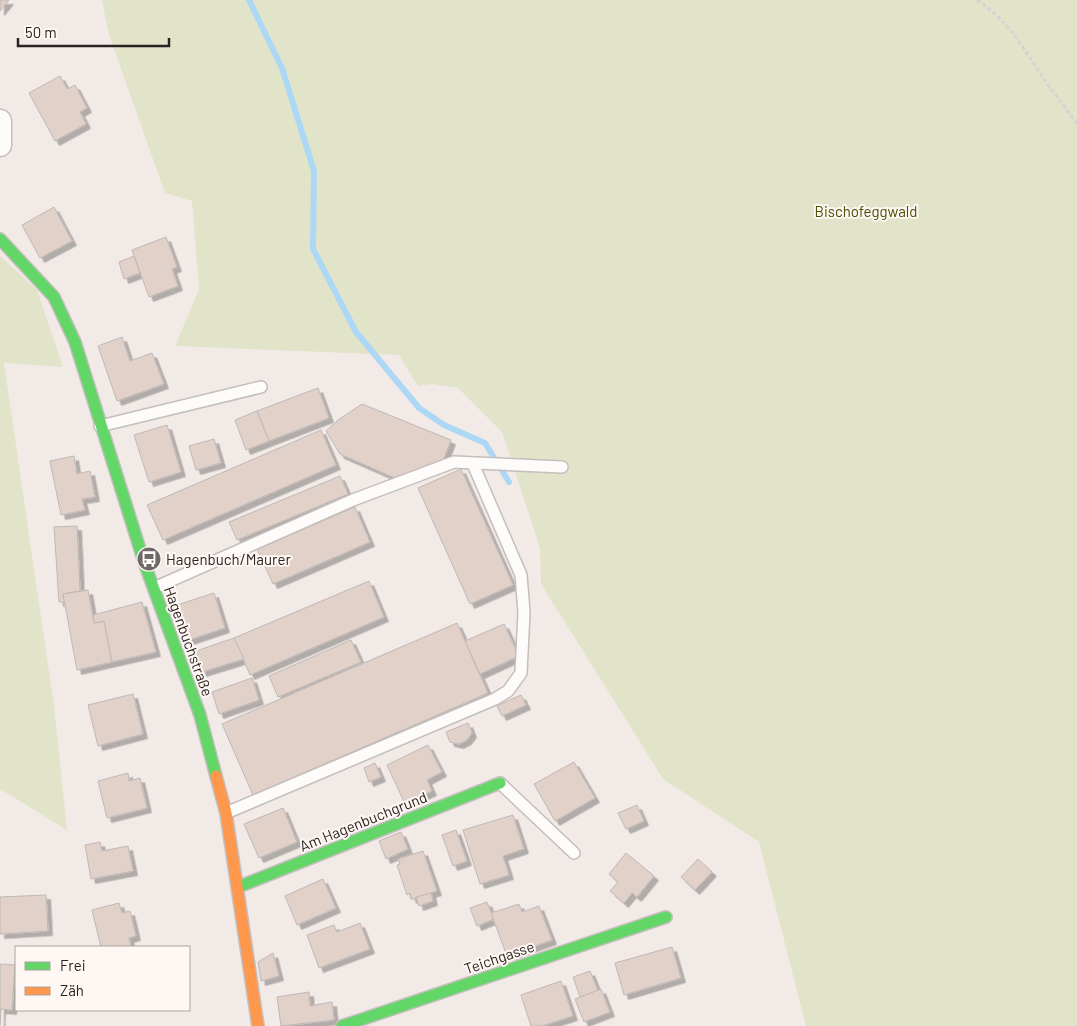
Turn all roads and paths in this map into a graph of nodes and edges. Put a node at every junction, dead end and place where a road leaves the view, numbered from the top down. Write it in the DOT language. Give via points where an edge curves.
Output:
graph roads {
  1 [pos="977,0"];
  2 [pos="0,121"];
  3 [pos="1077,124"];
  4 [pos="0,145"];
  5 [pos="0,239"];
  6 [pos="261,387"];
  7 [pos="100,426"];
  8 [pos="473,464"];
  9 [pos="562,467"];
  10 [pos="154,588"];
  11 [pos="500,783"];
  12 [pos="226,813"];
  13 [pos="574,854"];
  14 [pos="238,887"];
  15 [pos="666,917"];
  16 [pos="258,1026"];
  17 [pos="342,1026"];
  1 -- 3 [label="path" via="1012,29"];
  2 -- 4 [label="street"];
  5 -- 7 [label="street, Hagenbuchstraße" via="54,297 75,342"];
  6 -- 7 [label="lane"];
  7 -- 10 [label="street, Hagenbuchstraße"];
  8 -- 9 [label="lane"];
  8 -- 10 [label="lane" via="454,462 353,500"];
  8 -- 12 [label="lane" via="521,575 524,612 521,673 508,691 495,700"];
  10 -- 12 [label="street, Hagenbuchstraße" via="200,715"];
  11 -- 13 [label="lane"];
  11 -- 14 [label="street, Am Hagenbuchgrund"];
  12 -- 14 [label="street, Hagenbuchstraße"];
  14 -- 16 [label="street, Hagenbuchstraße"];
  15 -- 17 [label="street, Teichgasse"];
}
